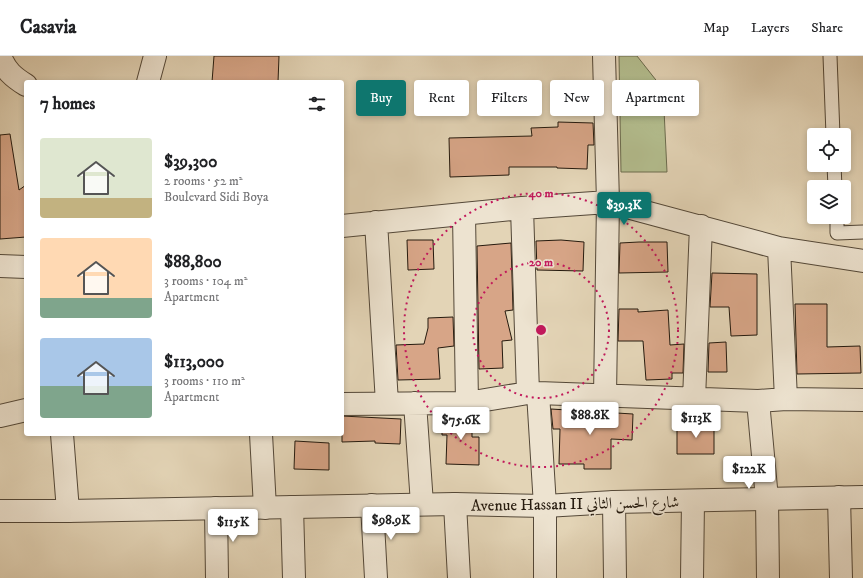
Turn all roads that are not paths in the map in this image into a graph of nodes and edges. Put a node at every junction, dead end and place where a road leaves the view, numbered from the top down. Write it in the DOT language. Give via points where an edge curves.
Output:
graph roads {
  1 [pos="0,56"];
  2 [pos="155,56"];
  3 [pos="604,56"];
  4 [pos="830,56"];
  5 [pos="149,80"];
  6 [pos="24,84"];
  7 [pos="833,128"];
  8 [pos="608,202"];
  9 [pos="522,208"];
  10 [pos="464,214"];
  11 [pos="376,222"];
  12 [pos="836,224"];
  13 [pos="344,226"];
  14 [pos="701,226"];
  15 [pos="863,232"];
  16 [pos="837,233"];
  17 [pos="779,248"];
  18 [pos="836,257"];
  19 [pos="863,260"];
  20 [pos="0,266"];
  21 [pos="24,267"];
  22 [pos="533,393"];
  23 [pos="605,396"];
  24 [pos="694,399"];
  25 [pos="786,399"];
  26 [pos="863,400"];
  27 [pos="758,401"];
  28 [pos="387,403"];
  29 [pos="415,403"];
  30 [pos="467,403"];
  31 [pos="344,404"];
  32 [pos="24,410"];
  33 [pos="0,416"];
  34 [pos="62,436"];
  35 [pos="261,436"];
  36 [pos="839,497"];
  37 [pos="863,497"];
  38 [pos="767,499"];
  39 [pos="693,501"];
  40 [pos="614,502"];
  41 [pos="422,504"];
  42 [pos="455,504"];
  43 [pos="372,505"];
  44 [pos="545,506"];
  45 [pos="292,507"];
  46 [pos="216,508"];
  47 [pos="265,508"];
  48 [pos="0,511"];
  49 [pos="68,511"];
  50 [pos="216,578"];
  51 [pos="294,578"];
  52 [pos="376,578"];
  53 [pos="459,578"];
  54 [pos="545,578"];
  55 [pos="615,578"];
  56 [pos="692,578"];
  57 [pos="768,578"];
  58 [pos="841,578"];
  1 -- 6 [label="street" via="4,67"];
  2 -- 5 [label="street"];
  3 -- 8 [label="street"];
  4 -- 7 [label="lane"];
  8 -- 9 [label="street"];
  8 -- 14 [label="street"];
  8 -- 23 [label="street"];
  9 -- 10 [label="street"];
  9 -- 22 [label="street"];
  10 -- 11 [label="street"];
  10 -- 30 [label="street"];
  11 -- 13 [label="street"];
  11 -- 28 [label="street"];
  12 -- 16 [label="lane"];
  14 -- 17 [label="street"];
  14 -- 24 [label="street"];
  15 -- 16 [label="lane"];
  16 -- 18 [label="lane"];
  17 -- 18 [label="street"];
  17 -- 25 [label="street"];
  18 -- 19 [label="street"];
  20 -- 21 [label="street"];
  22 -- 23 [label="street"];
  22 -- 30 [label="street"];
  22 -- 44 [label="street"];
  23 -- 24 [label="street"];
  24 -- 27 [label="street"];
  25 -- 26 [label="street"];
  25 -- 27 [label="street"];
  27 -- 38 [label="street"];
  28 -- 29 [label="street"];
  28 -- 31 [label="street"];
  29 -- 30 [label="street"];
  29 -- 41 [label="street"];
  32 -- 33 [label="street"];
  34 -- 49 [label="street"];
  35 -- 47 [label="street"];
  36 -- 37 [label="street, Avenue Hassan II شارع الحسن الثاني"];
  36 -- 38 [label="street, Avenue Hassan II شارع الحسن الثاني"];
  36 -- 58 [label="street"];
  38 -- 39 [label="street, Avenue Hassan II شارع الحسن الثاني"];
  38 -- 57 [label="street"];
  39 -- 40 [label="street, Avenue Hassan II شارع الحسن الثاني"];
  39 -- 56 [label="street"];
  40 -- 44 [label="street, Avenue Hassan II شارع الحسن الثاني"];
  40 -- 55 [label="street"];
  41 -- 42 [label="street, Avenue Hassan II شارع الحسن الثاني"];
  41 -- 43 [label="street, Avenue Hassan II شارع الحسن الثاني"];
  42 -- 44 [label="street, Avenue Hassan II شارع الحسن الثاني"];
  42 -- 53 [label="street"];
  43 -- 45 [label="street, Avenue Hassan II شارع الحسن الثاني"];
  43 -- 52 [label="street"];
  44 -- 54 [label="street"];
  45 -- 47 [label="street, Avenue Hassan II شارع الحسن الثاني"];
  45 -- 51 [label="street"];
  46 -- 47 [label="street, Avenue Hassan II شارع الحسن الثاني"];
  46 -- 49 [label="street, Avenue Hassan II شارع الحسن الثاني"];
  46 -- 50 [label="street"];
  48 -- 49 [label="street, Avenue Hassan II شارع الحسن الثاني"];
}
